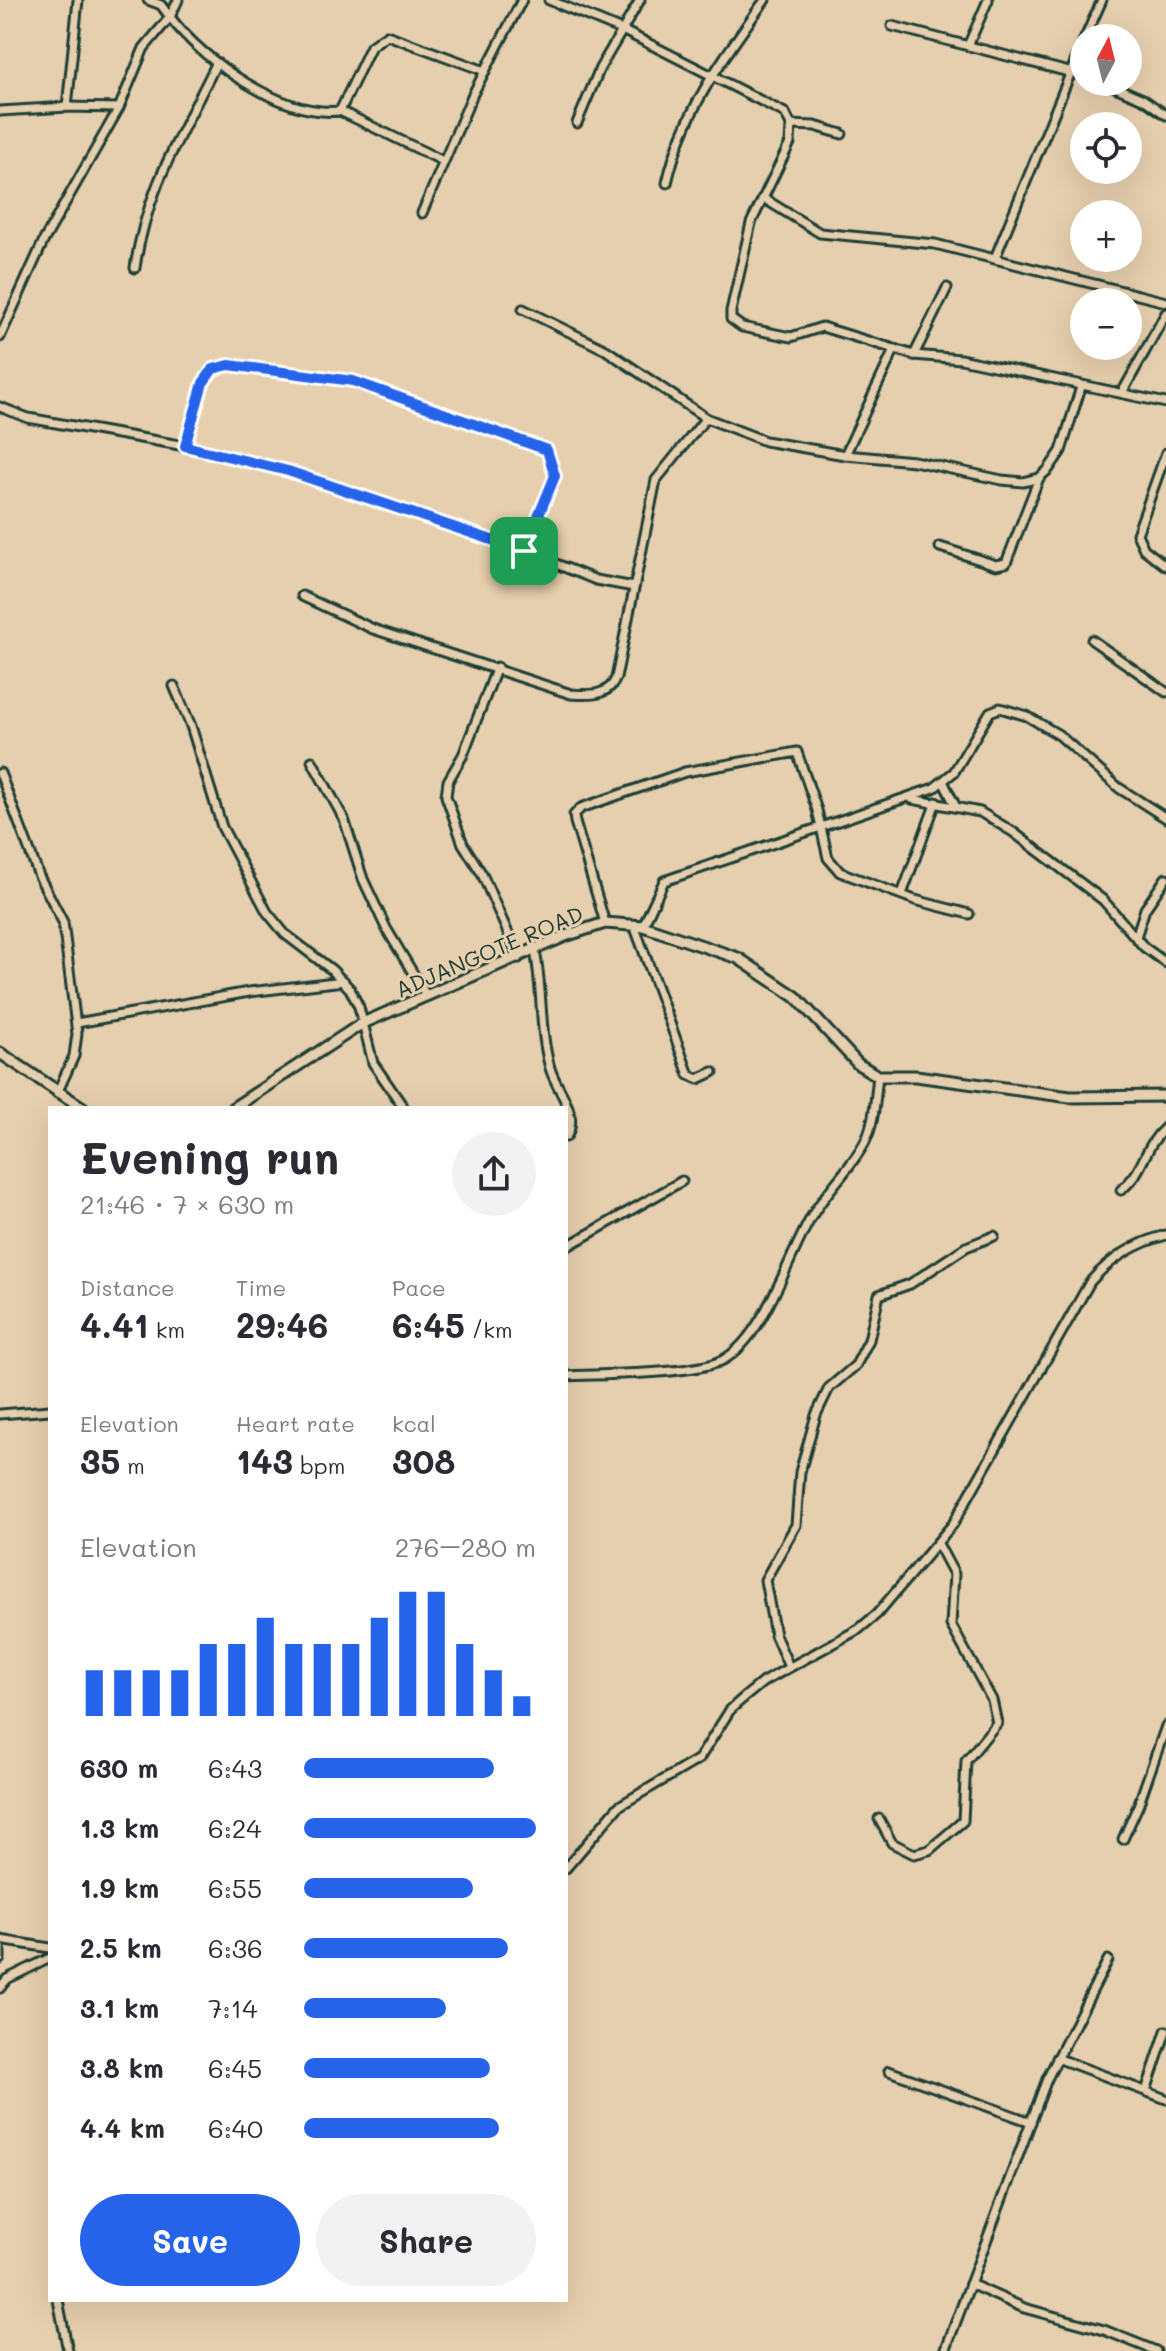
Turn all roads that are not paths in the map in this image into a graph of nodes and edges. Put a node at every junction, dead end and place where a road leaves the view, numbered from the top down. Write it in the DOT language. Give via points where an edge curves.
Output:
graph roads {
  1 [pos="78,0"];
  2 [pos="148,0"];
  3 [pos="178,0"];
  4 [pos="522,0"];
  5 [pos="549,0"];
  6 [pos="640,0"];
  7 [pos="765,0"];
  8 [pos="988,0"];
  9 [pos="1102,0"];
  10 [pos="170,17"];
  11 [pos="1091,24"];
  12 [pos="892,26"];
  13 [pos="624,31"];
  14 [pos="968,46"];
  15 [pos="216,64"];
  16 [pos="485,71"];
  17 [pos="1070,72"];
  18 [pos="710,77"];
  19 [pos="1136,96"];
  20 [pos="67,107"];
  21 [pos="119,108"];
  22 [pos="0,111"];
  23 [pos="340,111"];
  24 [pos="1166,115"];
  25 [pos="577,123"];
  26 [pos="791,125"];
  27 [pos="842,134"];
  28 [pos="443,161"];
  29 [pos="667,183"];
  30 [pos="763,198"];
  31 [pos="422,213"];
  32 [pos="995,258"];
  33 [pos="135,268"];
  34 [pos="947,288"];
  35 [pos="1166,302"];
  36 [pos="523,309"];
  37 [pos="1166,313"];
  38 [pos="0,337"];
  39 [pos="894,350"];
  40 [pos="914,355"];
  41 [pos="1081,387"];
  42 [pos="1122,393"];
  43 [pos="1166,403"];
  44 [pos="0,407"];
  45 [pos="706,418"];
  46 [pos="185,446"];
  47 [pos="1166,453"];
  48 [pos="845,455"];
  49 [pos="1039,478"];
  50 [pos="940,547"];
  51 [pos="524,551"];
  52 [pos="1166,566"];
  53 [pos="634,587"];
  54 [pos="302,596"];
  55 [pos="1092,640"];
  56 [pos="497,667"];
  57 [pos="174,686"];
  58 [pos="1166,692"];
  59 [pos="312,761"];
  60 [pos="0,773"];
  61 [pos="944,783"];
  62 [pos="911,798"];
  63 [pos="936,802"];
  64 [pos="955,805"];
  65 [pos="817,810"];
  66 [pos="1166,818"];
  67 [pos="821,826"];
  68 [pos="808,830"];
  69 [pos="1166,878"];
  70 [pos="902,894"];
  71 [pos="969,914"];
  72 [pos="605,923"];
  73 [pos="638,926"];
  74 [pos="1136,937"];
  75 [pos="535,951"];
  76 [pos="519,958"];
  77 [pos="1166,963"];
  78 [pos="344,981"];
  79 [pos="426,995"];
  80 [pos="77,1023"];
  81 [pos="363,1023"];
  82 [pos="0,1053"];
  83 [pos="713,1072"];
  84 [pos="878,1076"];
  85 [pos="57,1093"];
  86 [pos="1166,1096"];
  87 [pos="80,1106"];
  88 [pos="236,1106"];
  89 [pos="403,1106"];
  90 [pos="566,1106"];
  91 [pos="1166,1127"];
  92 [pos="682,1181"];
  93 [pos="1121,1190"];
  94 [pos="1166,1235"];
  95 [pos="994,1236"];
  96 [pos="568,1246"];
  97 [pos="568,1376"];
  98 [pos="48,1410"];
  99 [pos="0,1414"];
  100 [pos="938,1544"];
  101 [pos="789,1667"];
  102 [pos="1166,1726"];
  103 [pos="1163,1745"];
  104 [pos="879,1819"];
  105 [pos="1123,1839"];
  106 [pos="568,1866"];
  107 [pos="0,1940"];
  108 [pos="0,1947"];
  109 [pos="48,1948"];
  110 [pos="0,1959"];
  111 [pos="48,1959"];
  112 [pos="1108,1960"];
  113 [pos="0,1988"];
  114 [pos="1166,2031"];
  115 [pos="1057,2058"];
  116 [pos="889,2071"];
  117 [pos="1146,2091"];
  118 [pos="1166,2099"];
  119 [pos="1031,2122"];
  120 [pos="970,2284"];
  121 [pos="58,2302"];
  122 [pos="68,2351"];
  123 [pos="945,2351"];
  124 [pos="1156,2351"];
  1 -- 20 [label="street"];
  2 -- 10 [label="street"];
  3 -- 10 [label="street"];
  4 -- 16 [label="street"];
  5 -- 13 [label="street"];
  6 -- 13 [label="street"];
  7 -- 18 [label="street"];
  8 -- 14 [label="street"];
  9 -- 11 [label="street"];
  10 -- 15 [label="street"];
  10 -- 21 [label="street" via="144,48"];
  12 -- 14 [label="street"];
  13 -- 18 [label="street"];
  13 -- 25 [label="street" via="600,68"];
  14 -- 17 [label="street"];
  15 -- 23 [label="street" via="282,100 312,111"];
  15 -- 33 [label="street" via="164,161 140,234"];
  16 -- 23 [label="street" via="387,35 371,46"];
  16 -- 28 [label="street"];
  17 -- 32 [label="street"];
  18 -- 26 [label="street" via="785,113"];
  18 -- 29 [label="street" via="676,145"];
  19 -- 24 [label="street"];
  20 -- 21 [label="street"];
  20 -- 22 [label="street"];
  21 -- 38 [label="street" via="44,240"];
  23 -- 28 [label="street"];
  26 -- 27 [label="street"];
  26 -- 30 [label="street" via="790,143"];
  28 -- 31 [label="street"];
  30 -- 32 [label="street" via="820,233 935,244"];
  30 -- 39 [label="street" via="751,223 731,319 742,327 791,337 822,327"];
  32 -- 35 [label="street"];
  34 -- 40 [label="street"];
  36 -- 45 [label="street" via="596,345"];
  37 -- 42 [label="street"];
  39 -- 40 [label="street"];
  39 -- 48 [label="street"];
  40 -- 41 [label="street" via="961,359"];
  41 -- 42 [label="street"];
  41 -- 49 [label="street" via="1061,451"];
  42 -- 43 [label="street"];
  44 -- 46 [label="street" via="28,418"];
  45 -- 48 [label="street" via="765,441"];
  45 -- 53 [label="street" via="656,480"];
  46 -- 51 [label="street" via="288,471"];
  46 -- 51 [label="street" via="203,383 213,369 229,365 353,381 547,450 555,476"];
  47 -- 52 [label="street" via="1137,534 1144,549"];
  48 -- 49 [label="street" via="914,461 1002,480"];
  49 -- 50 [label="street" via="1006,563 996,565"];
  51 -- 53 [label="street" via="596,580"];
  53 -- 56 [label="street" via="616,678 604,692 571,694"];
  54 -- 56 [label="street" via="373,629"];
  55 -- 58 [label="street"];
  56 -- 76 [label="street" via="446,796 458,833"];
  57 -- 78 [label="street" via="222,827 267,912 285,934"];
  59 -- 79 [label="street" via="344,819 386,928"];
  60 -- 80 [label="street" via="39,876 63,922"];
  61 -- 62 [label="street"];
  61 -- 64 [label="street"];
  61 -- 66 [label="street" via="990,712 1012,709 1059,735 1119,788"];
  62 -- 63 [label="street"];
  62 -- 67 [label="street"];
  63 -- 64 [label="street"];
  63 -- 70 [label="street"];
  64 -- 74 [label="street" via="980,812 1013,832 1103,900"];
  65 -- 67 [label="street"];
  65 -- 68 [label="street"];
  65 -- 72 [label="street" via="797,752 685,772 581,808 575,822"];
  67 -- 68 [label="street"];
  67 -- 70 [label="street" via="828,858 840,872"];
  68 -- 73 [label="street" via="664,881"];
  69 -- 74 [label="street" via="1145,909"];
  70 -- 71 [label="street"];
  72 -- 73 [label="street, ADJANGOTE ROAD"];
  72 -- 75 [label="street, ADJANGOTE ROAD"];
  73 -- 83 [label="street" via="689,1075 698,1079"];
  73 -- 84 [label="street, ADJANGOTE ROAD" via="738,958 769,976 796,997 858,1064"];
  74 -- 77 [label="street"];
  75 -- 76 [label="street, ADJANGOTE ROAD"];
  75 -- 90 [label="street" via="548,1058"];
  76 -- 79 [label="street, ADJANGOTE ROAD"];
  78 -- 80 [label="street"];
  78 -- 81 [label="street"];
  79 -- 81 [label="street, ADJANGOTE ROAD"];
  80 -- 85 [label="street" via="74,1056"];
  81 -- 88 [label="street, ADJANGOTE ROAD"];
  81 -- 89 [label="street" via="373,1063"];
  82 -- 85 [label="street"];
  84 -- 86 [label="street" via="916,1076 1070,1097"];
  84 -- 97 [label="street" via="872,1125 864,1144 812,1216 764,1313 744,1341 724,1359 702,1366"];
  85 -- 87 [label="street"];
  91 -- 93 [label="street" via="1150,1141 1136,1178"];
  92 -- 96 [label="street"];
  94 -- 100 [label="street" via="1131,1248 1090,1282"];
  95 -- 101 [label="street" via="966,1247 910,1284 879,1295 869,1340 856,1365 829,1388 816,1415 800,1472 796,1525 765,1580 775,1635"];
  98 -- 99 [label="street"];
  100 -- 101 [label="street" via="859,1629"];
  100 -- 104 [label="street" via="954,1574 951,1625 992,1700 997,1723 966,1761 966,1813 958,1827 929,1850 914,1854 892,1843"];
  101 -- 106 [label="street" via="730,1710 699,1759 619,1806"];
  102 -- 103 [label="street"];
  103 -- 105 [label="street"];
  107 -- 109 [label="street"];
  108 -- 110 [label="street"];
  111 -- 113 [label="street" via="7,1979"];
  112 -- 115 [label="street"];
  114 -- 117 [label="street"];
  115 -- 117 [label="street"];
  115 -- 119 [label="street"];
  116 -- 119 [label="street"];
  117 -- 118 [label="street"];
  119 -- 120 [label="street"];
  120 -- 123 [label="street"];
  120 -- 124 [label="street" via="1024,2308"];
  121 -- 122 [label="street"];
}
